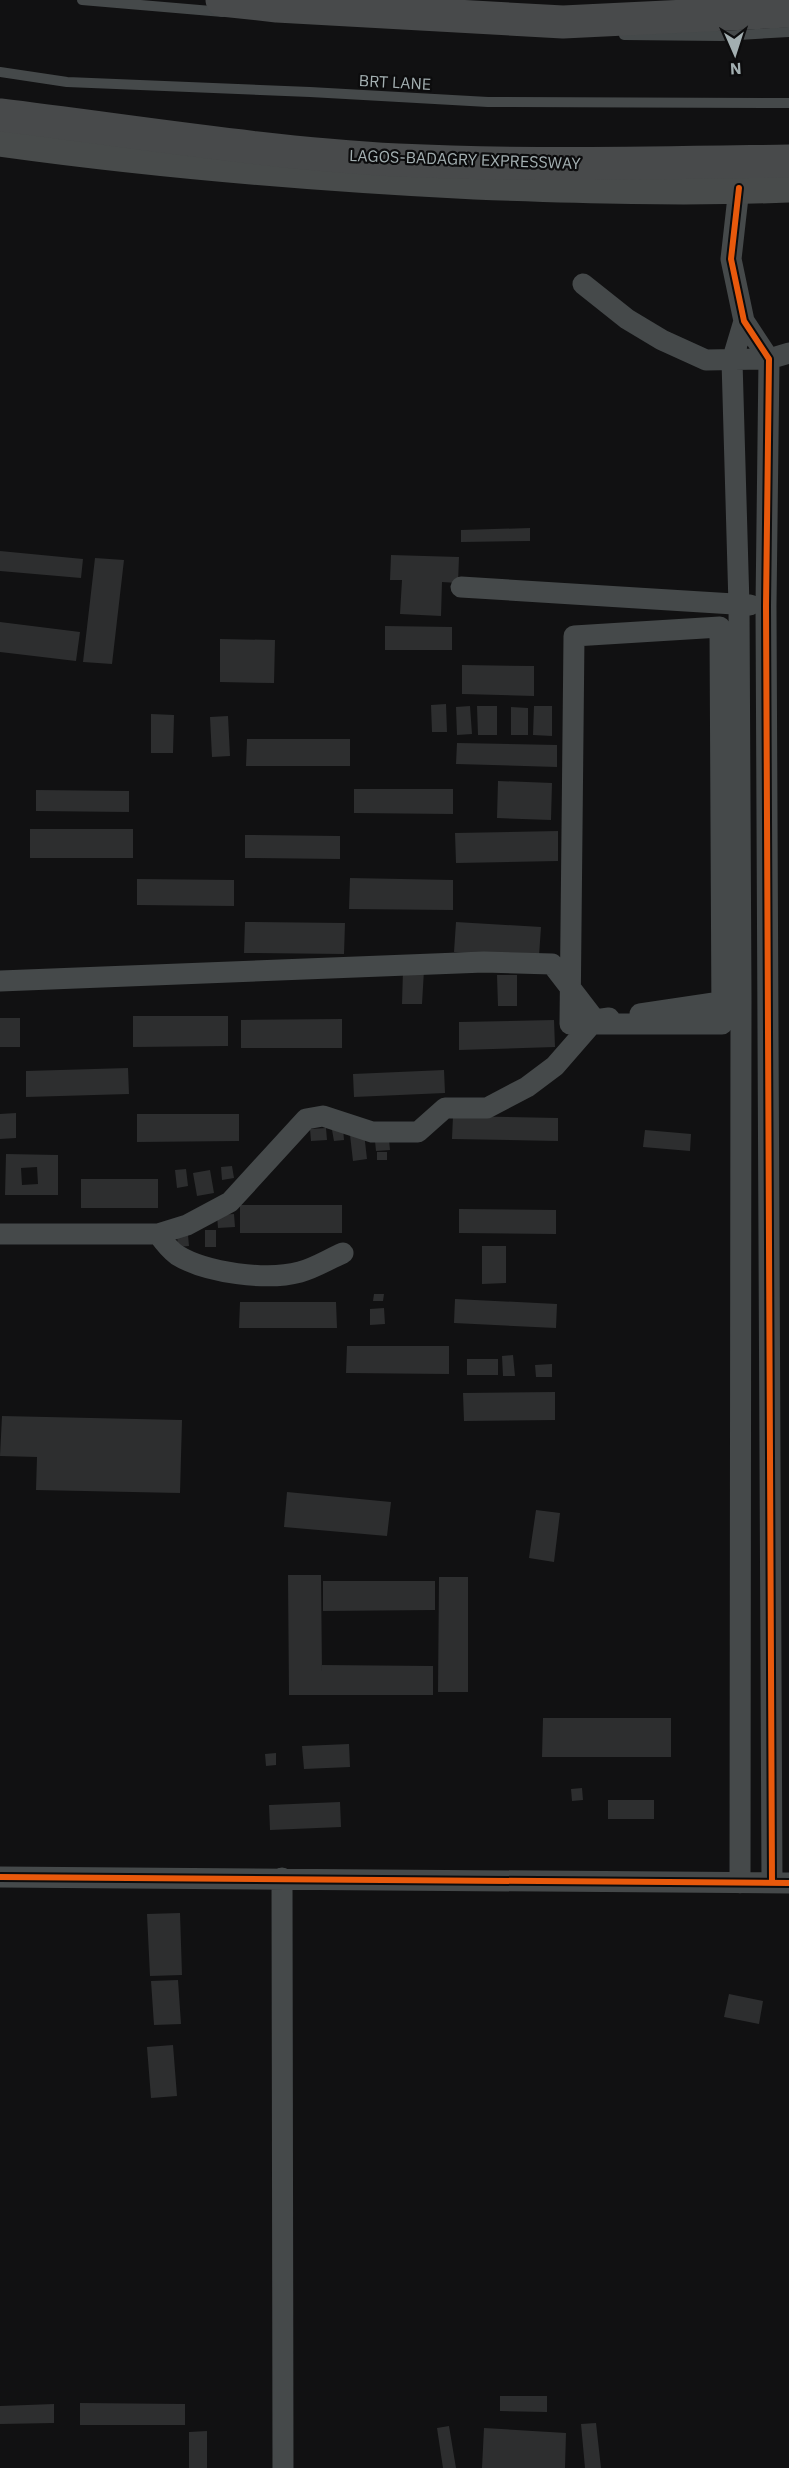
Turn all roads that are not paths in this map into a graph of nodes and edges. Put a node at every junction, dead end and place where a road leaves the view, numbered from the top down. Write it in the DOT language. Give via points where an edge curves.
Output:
graph roads {
  1 [pos="82,0"];
  2 [pos="222,0"];
  3 [pos="789,6"];
  4 [pos="789,11"];
  5 [pos="719,14"];
  6 [pos="391,24"];
  7 [pos="789,32"];
  8 [pos="542,33"];
  9 [pos="566,33"];
  10 [pos="613,34"];
  11 [pos="0,72"];
  12 [pos="789,103"];
  13 [pos="0,115"];
  14 [pos="0,140"];
  15 [pos="789,161"];
  16 [pos="789,186"];
  17 [pos="739,188"];
  18 [pos="583,284"];
  19 [pos="744,321"];
  20 [pos="789,353"];
  21 [pos="769,359"];
  22 [pos="732,361"];
  23 [pos="461,587"];
  24 [pos="739,605"];
  25 [pos="766,606"];
  26 [pos="720,627"];
  27 [pos="0,981"];
  28 [pos="754,999"];
  29 [pos="595,1020"];
  30 [pos="0,1234"];
  31 [pos="158,1234"];
  32 [pos="343,1253"];
  33 [pos="0,1877"];
  34 [pos="282,1878"];
  35 [pos="740,1883"];
  36 [pos="781,1883"];
  37 [pos="283,2468"];
  1 -- 6 [label="lane"];
  2 -- 5 [label="highway" via="563,22"];
  3 -- 5 [label="highway"];
  4 -- 5 [label="highway"];
  7 -- 10 [label="lane" via="721,36"];
  8 -- 9 [label="lane"];
  11 -- 12 [label="lane, BRT LANE" via="67,82 488,102"];
  13 -- 15 [label="highway, LAGOS-BADAGRY EXPRESSWAY" via="397,160 581,164"];
  14 -- 17 [label="main road, LAGOS-BADAGRY EXPRESSWAY" via="97,153 361,177 611,189"];
  16 -- 17 [label="main road, LAGOS-BADAGRY EXPRESSWAY"];
  17 -- 19 [label="street" via="730,259"];
  18 -- 22 [label="street" via="627,319 662,340 706,360"];
  19 -- 21 [label="street"];
  19 -- 22 [label="street"];
  20 -- 21 [label="street"];
  21 -- 22 [label="street"];
  21 -- 25 [label="street"];
  22 -- 24 [label="street"];
  23 -- 24 [label="street"];
  24 -- 25 [label="street"];
  24 -- 28 [label="street"];
  25 -- 28 [label="street"];
  26 -- 26 [label="street" via="574,636 570,1024 722,1024"];
  27 -- 29 [label="street" via="484,962 552,964"];
  28 -- 29 [label="street"];
  28 -- 35 [label="street"];
  28 -- 36 [label="street"];
  29 -- 31 [label="street" via="555,1066 527,1087 487,1108 445,1108 418,1132 372,1132 323,1116 306,1119 230,1202 188,1225"];
  30 -- 31 [label="street"];
  31 -- 32 [label="street" via="176,1254 215,1270 253,1274 279,1276 301,1271"];
  33 -- 34 [label="street"];
  34 -- 35 [label="street"];
  34 -- 37 [label="street"];
  35 -- 36 [label="street"];
}
